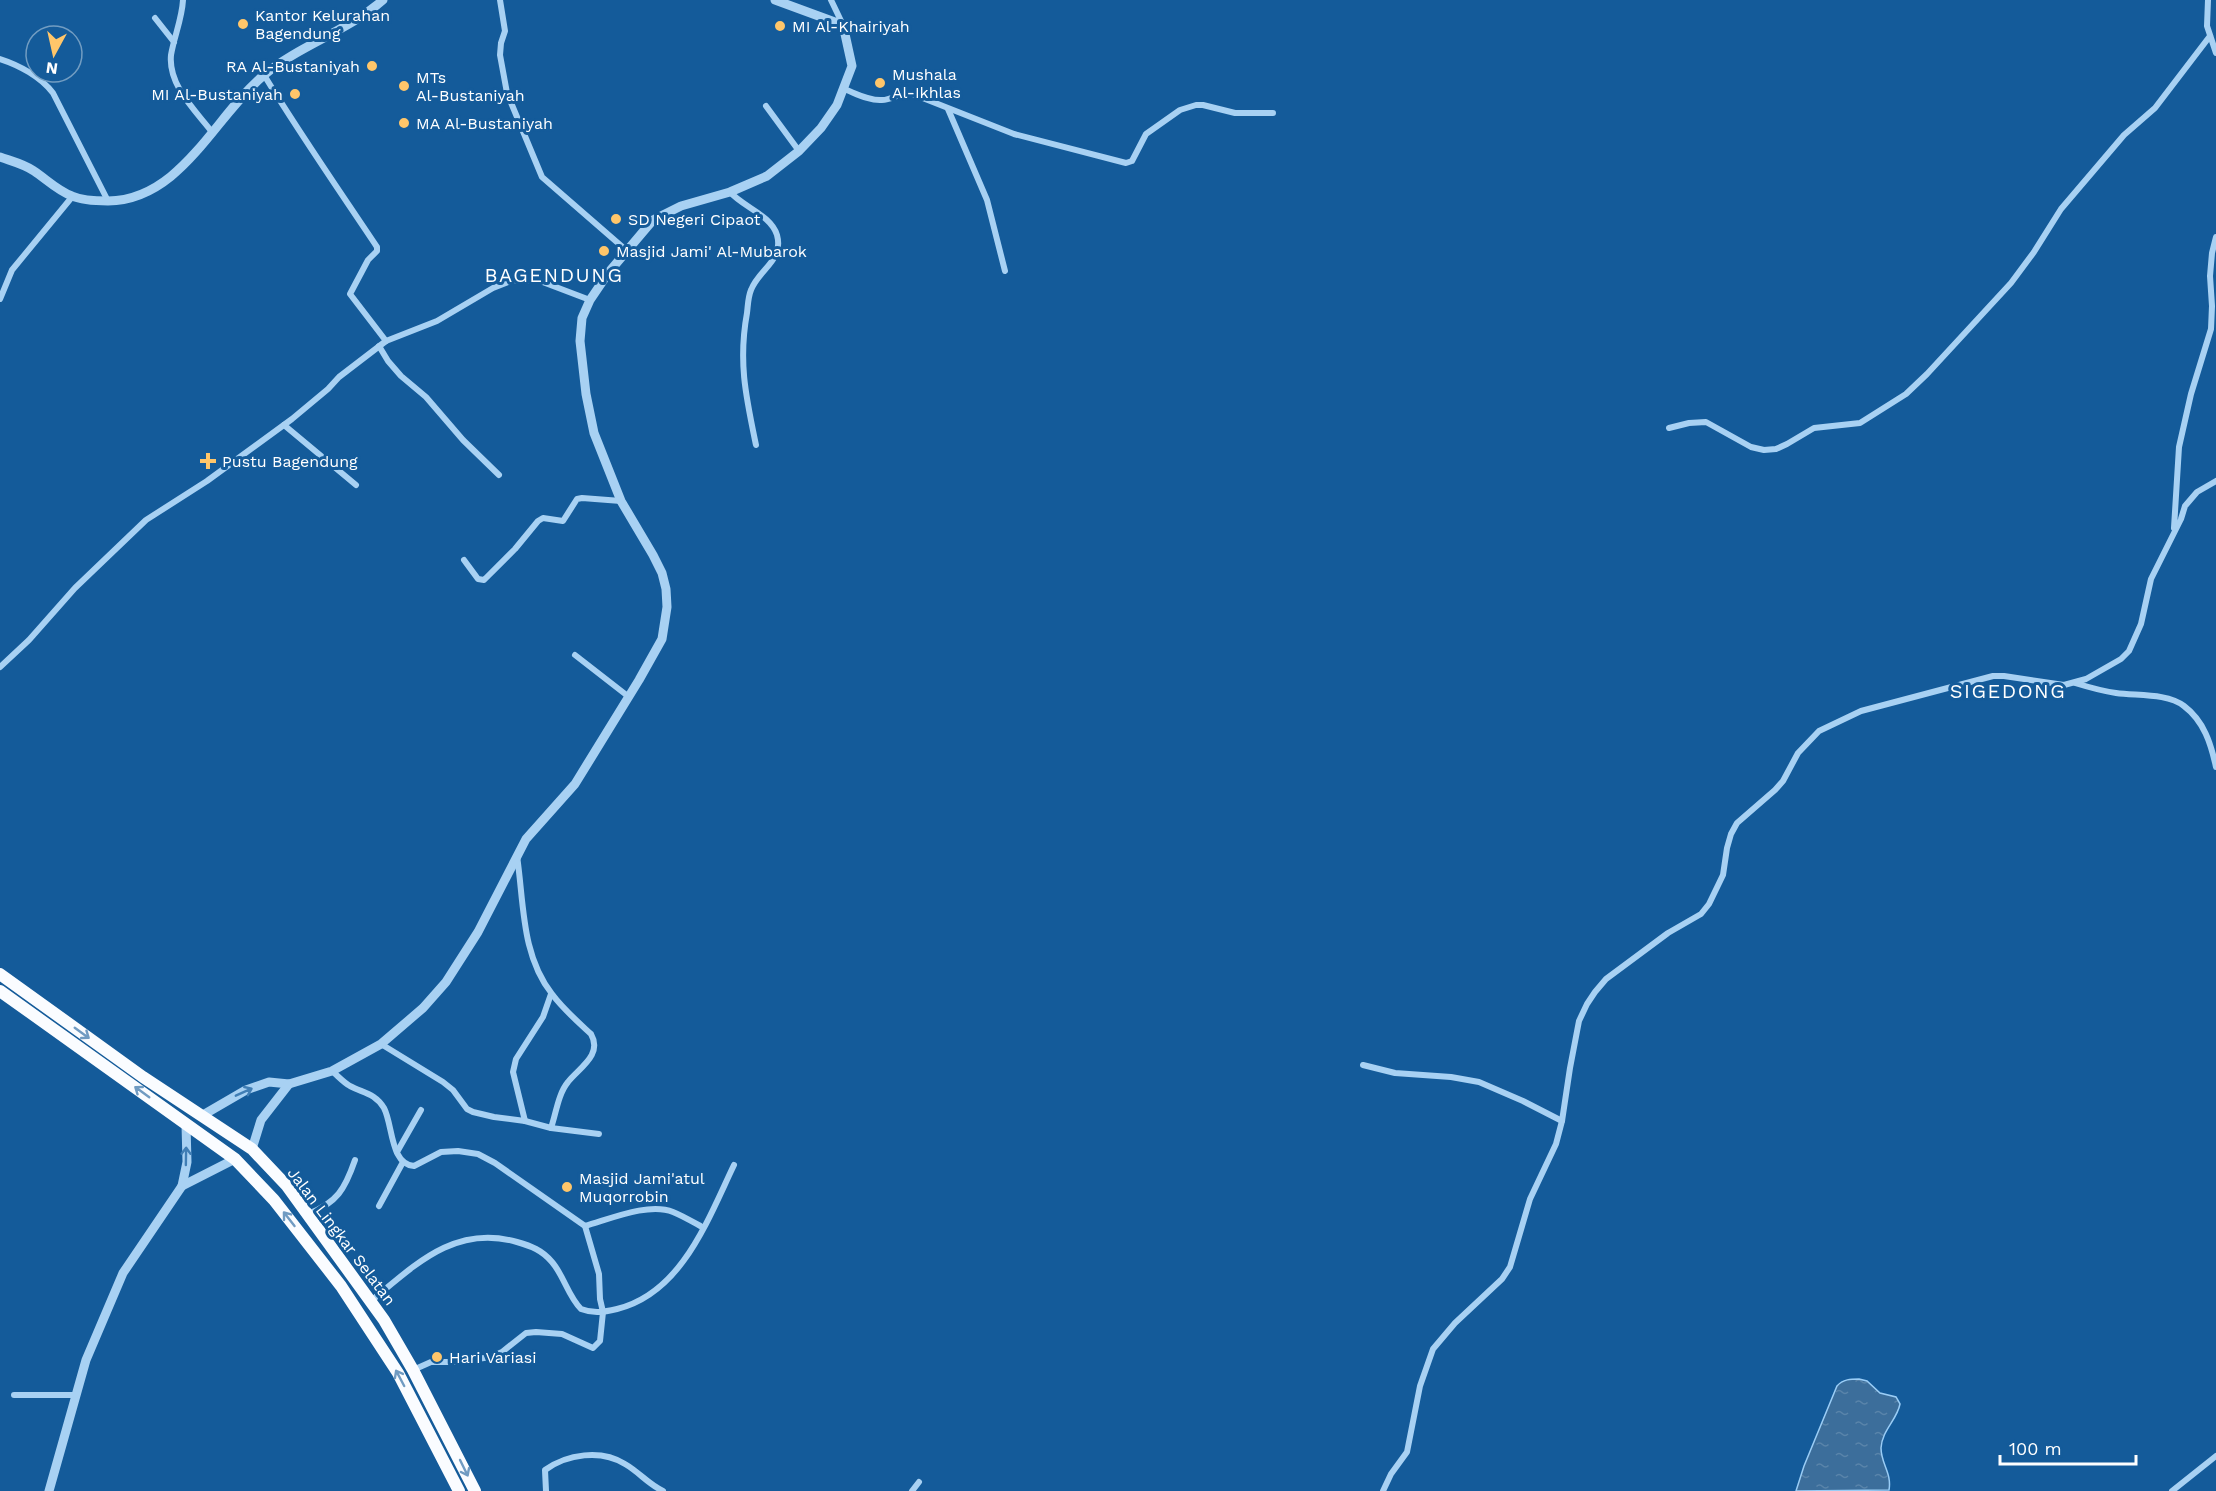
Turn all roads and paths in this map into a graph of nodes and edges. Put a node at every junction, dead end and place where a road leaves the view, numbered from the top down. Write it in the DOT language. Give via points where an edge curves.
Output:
graph roads {
  1 [pos="183,0"];
  2 [pos="383,0"];
  3 [pos="500,0"];
  4 [pos="775,0"];
  5 [pos="831,0"];
  6 [pos="2208,0"];
  7 [pos="155,18"];
  8 [pos="843,25"];
  9 [pos="2210,36"];
  10 [pos="174,42"];
  11 [pos="2216,53"];
  12 [pos="0,59"];
  13 [pos="264,75"];
  14 [pos="844,88"];
  15 [pos="766,106"];
  16 [pos="948,109"];
  17 [pos="1272,113"];
  18 [pos="212,132"];
  19 [pos="799,152"];
  20 [pos="0,157"];
  21 [pos="730,192"];
  22 [pos="72,197"];
  23 [pos="108,201"];
  24 [pos="2216,237"];
  25 [pos="626,250"];
  26 [pos="1005,271"];
  27 [pos="0,299"];
  28 [pos="590,300"];
  29 [pos="386,340"];
  30 [pos="379,346"];
  31 [pos="284,425"];
  32 [pos="1669,428"];
  33 [pos="756,445"];
  34 [pos="499,475"];
  35 [pos="2216,481"];
  36 [pos="357,485"];
  37 [pos="621,501"];
  38 [pos="2174,532"];
  39 [pos="464,560"];
  40 [pos="575,655"];
  41 [pos="0,667"];
  42 [pos="2074,683"];
  43 [pos="628,698"];
  44 [pos="2216,767"];
  45 [pos="517,855"];
  46 [pos="0,974"];
  47 [pos="0,991"];
  48 [pos="551,994"];
  49 [pos="52,1011"];
  50 [pos="43,1022"];
  51 [pos="381,1044"];
  52 [pos="1364,1065"];
  53 [pos="332,1071"];
  54 [pos="289,1084"];
  55 [pos="421,1110"];
  56 [pos="203,1115"];
  57 [pos="525,1121"];
  58 [pos="1562,1121"];
  59 [pos="186,1125"];
  60 [pos="551,1128"];
  61 [pos="599,1134"];
  62 [pos="252,1149"];
  63 [pos="396,1153"];
  64 [pos="235,1159"];
  65 [pos="355,1160"];
  66 [pos="403,1162"];
  67 [pos="734,1165"];
  68 [pos="182,1186"];
  69 [pos="379,1206"];
  70 [pos="308,1215"];
  71 [pos="585,1226"];
  72 [pos="702,1227"];
  73 [pos="371,1301"];
  74 [pos="603,1312"];
  75 [pos="384,1320"];
  76 [pos="369,1328"];
  77 [pos="413,1370"];
  78 [pos="14,1395"];
  79 [pos="75,1395"];
  80 [pos="2216,1456"];
  81 [pos="919,1482"];
  82 [pos="49,1491"];
  83 [pos="459,1491"];
  84 [pos="475,1491"];
  85 [pos="546,1491"];
  86 [pos="663,1491"];
  87 [pos="912,1491"];
  88 [pos="1383,1491"];
  89 [pos="2172,1491"];
  1 -- 10 [label="street"];
  2 -- 13 [label="street"];
  3 -- 25 [label="street" via="505,31 500,55 507,93 542,177"];
  4 -- 8 [label="street"];
  5 -- 8 [label="street"];
  6 -- 9 [label="street"];
  7 -- 10 [label="street"];
  8 -- 14 [label="street" via="852,66"];
  9 -- 11 [label="street"];
  9 -- 32 [label="street" via="2155,108 2124,135 2061,208 2011,283 1906,394 1860,423 1814,428 1776,449 1751,447 1706,422"];
  10 -- 18 [label="street" via="171,57 175,81"];
  12 -- 23 [label="street" via="46,84 53,93"];
  13 -- 18 [label="street"];
  13 -- 29 [label="street" via="377,247 350,294"];
  14 -- 16 [label="street" via="882,100 910,93"];
  14 -- 19 [label="street" via="821,128"];
  15 -- 19 [label="street"];
  16 -- 17 [label="street" via="1014,134 1126,163 1132,161 1146,134 1180,110 1196,105 1246,114"];
  16 -- 26 [label="street" via="987,201"];
  18 -- 23 [label="street" via="185,163 154,189 134,198"];
  19 -- 21 [label="street" via="768,176"];
  20 -- 22 [label="street" via="32,170"];
  21 -- 25 [label="street" via="667,212 653,220"];
  21 -- 33 [label="street" via="769,222 779,245 776,256 751,291 742,351 744,389"];
  22 -- 23 [label="street"];
  22 -- 27 [label="street" via="12,270"];
  24 -- 38 [label="street" via="2210,276 2211,330 2179,447"];
  25 -- 28 [label="street"];
  28 -- 29 [label="street" via="540,281 513,280 436,321"];
  28 -- 37 [label="street" via="580,331 586,394 594,433"];
  29 -- 30 [label="street"];
  30 -- 31 [label="street"];
  30 -- 34 [label="street" via="400,376 426,397"];
  31 -- 36 [label="street"];
  31 -- 41 [label="street" via="146,520"];
  35 -- 38 [label="street" via="2190,499"];
  37 -- 39 [label="street" via="577,499 563,521 543,518 484,580 478,579"];
  37 -- 43 [label="street" via="662,573 667,607 662,639"];
  38 -- 42 [label="street" via="2151,579 2141,624 2129,651"];
  40 -- 43 [label="street"];
  42 -- 44 [label="street" via="2162,697 2184,705 2206,732"];
  42 -- 58 [label="street" via="1993,676 1861,711 1819,731 1798,753 1775,790 1737,823 1727,848 1723,875 1701,914 1606,979 1587,1004 1573,1049"];
  43 -- 45 [label="street" via="575,784 533,829"];
  45 -- 48 [label="street" via="525,932 537,969"];
  45 -- 51 [label="street" via="478,932 446,982"];
  46 -- 49 [label="highway, Jalan Lingkar Selatan"];
  47 -- 50 [label="highway, Jalan Lingkar Selatan"];
  48 -- 57 [label="street" via="513,1072"];
  48 -- 60 [label="street" via="595,1041 587,1062 568,1082"];
  49 -- 50 [label="highway"];
  49 -- 56 [label="highway, Jalan Lingkar Selatan, one-way" via="142,1077"];
  59 -- 50 [label="highway, Jalan Lingkar Selatan, one-way"];
  51 -- 53 [label="street"];
  51 -- 57 [label="street" via="443,1082 467,1109"];
  52 -- 58 [label="street" via="1395,1073 1479,1082"];
  53 -- 54 [label="street"];
  53 -- 63 [label="street" via="351,1087 372,1094 383,1107"];
  56 -- 54 [label="street, one-way" via="228,1099 269,1082"];
  54 -- 62 [label="street" via="261,1120"];
  55 -- 63 [label="street"];
  56 -- 62 [label="highway, Jalan Lingkar Selatan"];
  57 -- 60 [label="street"];
  58 -- 88 [label="street" via="1556,1144 1530,1199 1506,1274 1455,1323 1429,1358 1407,1452"];
  59 -- 64 [label="highway, Jalan Lingkar Selatan"];
  68 -- 59 [label="street, one-way" via="187,1162"];
  60 -- 61 [label="street"];
  62 -- 70 [label="highway, Jalan Lingkar Selatan"];
  63 -- 66 [label="street"];
  64 -- 68 [label="street"];
  76 -- 64 [label="highway, Jalan Lingkar Selatan, one-way" via="274,1200"];
  65 -- 70 [label="street" via="338,1196"];
  66 -- 69 [label="street"];
  66 -- 71 [label="street" via="414,1166 441,1152 478,1154"];
  67 -- 72 [label="street"];
  68 -- 79 [label="street" via="123,1273"];
  70 -- 73 [label="highway, Jalan Lingkar Selatan"];
  71 -- 72 [label="street" via="651,1209 672,1211"];
  71 -- 74 [label="street" via="597,1263"];
  72 -- 74 [label="street" via="683,1261 664,1284 648,1296"];
  73 -- 74 [label="street" via="439,1250 459,1240 480,1237 535,1247 552,1262 581,1309"];
  73 -- 75 [label="highway, Jalan Lingkar Selatan"];
  74 -- 77 [label="street" via="600,1341 590,1348 562,1334 536,1332 526,1334 491,1357 431,1362"];
  75 -- 76 [label="highway"];
  75 -- 77 [label="highway, Jalan Lingkar Selatan"];
  83 -- 76 [label="highway, Jalan Lingkar Selatan, one-way" via="398,1373"];
  77 -- 84 [label="highway, Jalan Lingkar Selatan, one-way"];
  78 -- 79 [label="street"];
  79 -- 82 [label="street"];
  80 -- 89 [label="street"];
  81 -- 87 [label="street"];
  85 -- 86 [label="street" via="545,1470 572,1456 611,1458"];
}
